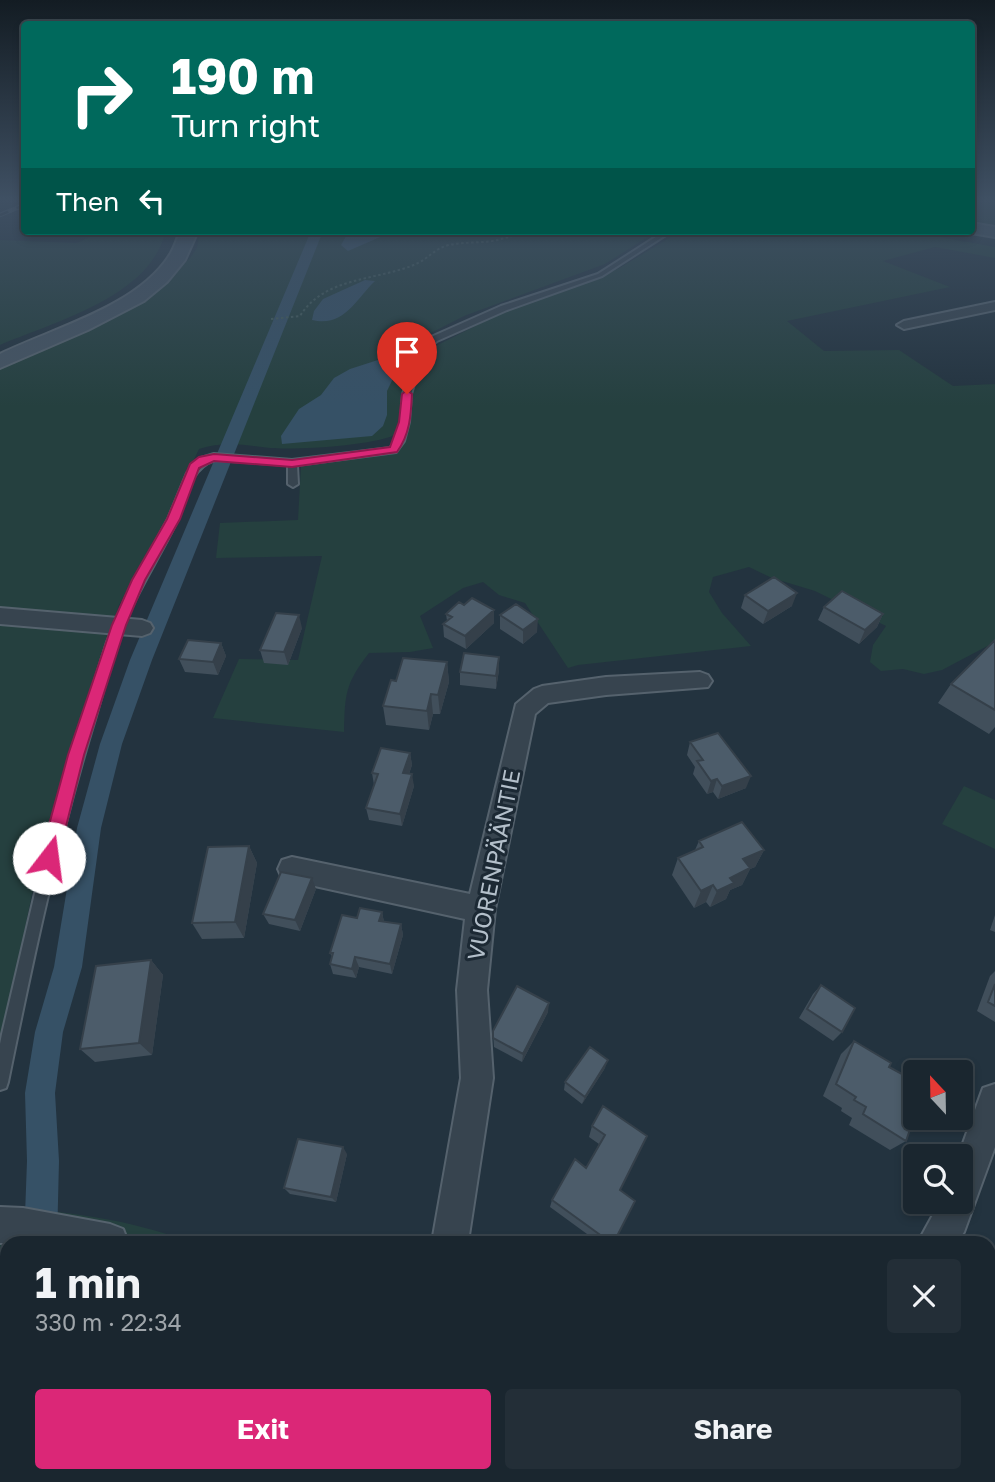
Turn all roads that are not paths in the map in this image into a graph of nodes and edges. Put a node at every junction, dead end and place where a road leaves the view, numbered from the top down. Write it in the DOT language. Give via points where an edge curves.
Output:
graph roads {
  1 [pos="170,268"];
  2 [pos="611,268"];
  3 [pos="995,306"];
  4 [pos="904,325"];
  5 [pos="0,362"];
  6 [pos="292,463"];
  7 [pos="293,484"];
  8 [pos="0,616"];
  9 [pos="119,625"];
  10 [pos="142,628"];
  11 [pos="700,681"];
  12 [pos="292,869"];
  13 [pos="481,909"];
  14 [pos="0,1082"];
  15 [pos="995,1100"];
  16 [pos="973,1161"];
  17 [pos="953,1214"];
  18 [pos="11,1226"];
  19 [pos="79,1236"];
  20 [pos="451,1236"];
  21 [pos="940,1236"];
  1 -- 5 [label="main road" via="138,295 93,320"];
  2 -- 6 [label="lane" via="433,340 420,351 400,441 393,450"];
  3 -- 4 [label="street"];
  6 -- 7 [label="lane"];
  6 -- 9 [label="lane" via="214,457 194,466 173,519"];
  8 -- 9 [label="street"];
  9 -- 10 [label="street"];
  9 -- 14 [label="lane" via="76,755 42,883"];
  11 -- 13 [label="street, VUORENPÄÄNTIE" via="542,695 524,710"];
  12 -- 13 [label="street"];
  13 -- 20 [label="street, VUORENPÄÄNTIE" via="472,990 477,1078"];
  15 -- 16 [label="street"];
  17 -- 21 [label="street"];
  18 -- 19 [label="street"];
}
